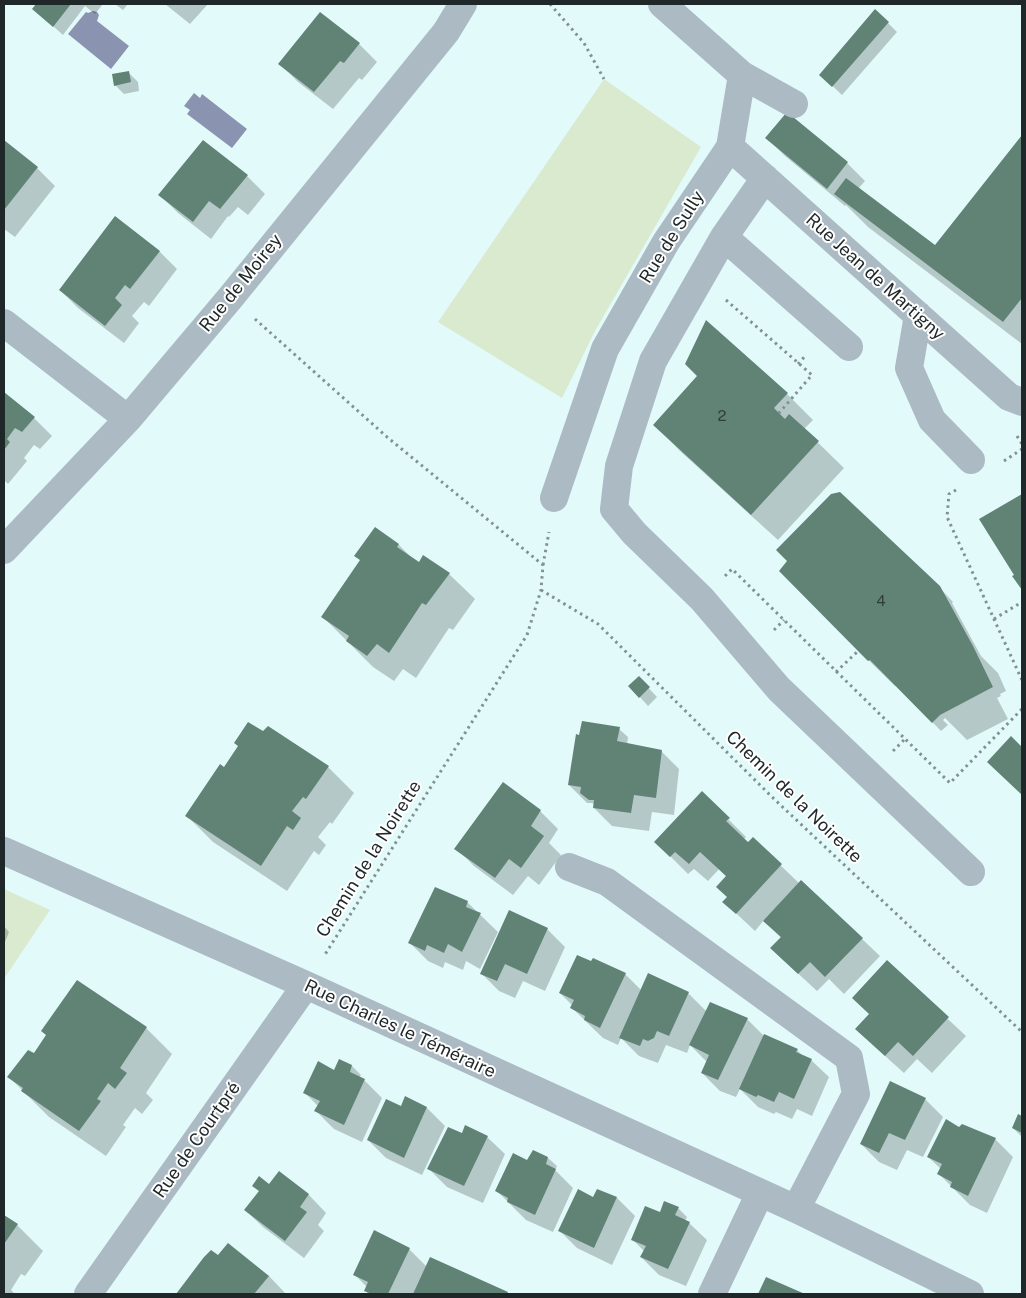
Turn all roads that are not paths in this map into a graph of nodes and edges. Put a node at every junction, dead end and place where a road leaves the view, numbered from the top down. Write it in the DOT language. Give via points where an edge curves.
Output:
graph roads {
  1 [pos="463,4"];
  2 [pos="662,4"];
  3 [pos="742,75"];
  4 [pos="794,104"];
  5 [pos="730,147"];
  6 [pos="765,178"];
  7 [pos="724,237"];
  8 [pos="918,315"];
  9 [pos="4,323"];
  10 [pos="850,347"];
  11 [pos="1022,402"];
  12 [pos="128,420"];
  13 [pos="971,460"];
  14 [pos="554,498"];
  15 [pos="4,550"];
  16 [pos="4,851"];
  17 [pos="569,867"];
  18 [pos="971,872"];
  19 [pos="306,985"];
  20 [pos="760,1193"];
  21 [pos="796,1209"];
  22 [pos="88,1294"];
  23 [pos="712,1294"];
  24 [pos="970,1294"];
  1 -- 12 [label="street, Rue de Moirey" via="446,32"];
  2 -- 3 [label="street"];
  3 -- 4 [label="street"];
  3 -- 5 [label="street, Rue de Sully"];
  5 -- 6 [label="street, Rue Jean de Martigny"];
  5 -- 14 [label="street, Rue de Sully" via="666,242 605,349"];
  6 -- 7 [label="street"];
  6 -- 8 [label="street, Rue Jean de Martigny"];
  7 -- 10 [label="street"];
  7 -- 18 [label="street" via="653,361 619,466 614,510 702,599 779,689"];
  8 -- 11 [label="street, Rue Jean de Martigny" via="1009,397"];
  8 -- 13 [label="street" via="909,368 932,420"];
  9 -- 12 [label="street"];
  12 -- 15 [label="street, Rue de Moirey"];
  16 -- 19 [label="street, Rue Charles le Téméraire"];
  17 -- 21 [label="street" via="607,882 849,1058 856,1094"];
  19 -- 20 [label="street, Rue Charles le Téméraire"];
  19 -- 22 [label="street, Rue de Courtpré"];
  20 -- 21 [label="street, Rue Charles le Téméraire"];
  20 -- 23 [label="street"];
  21 -- 24 [label="street, Rue Charles le Téméraire"];
}
